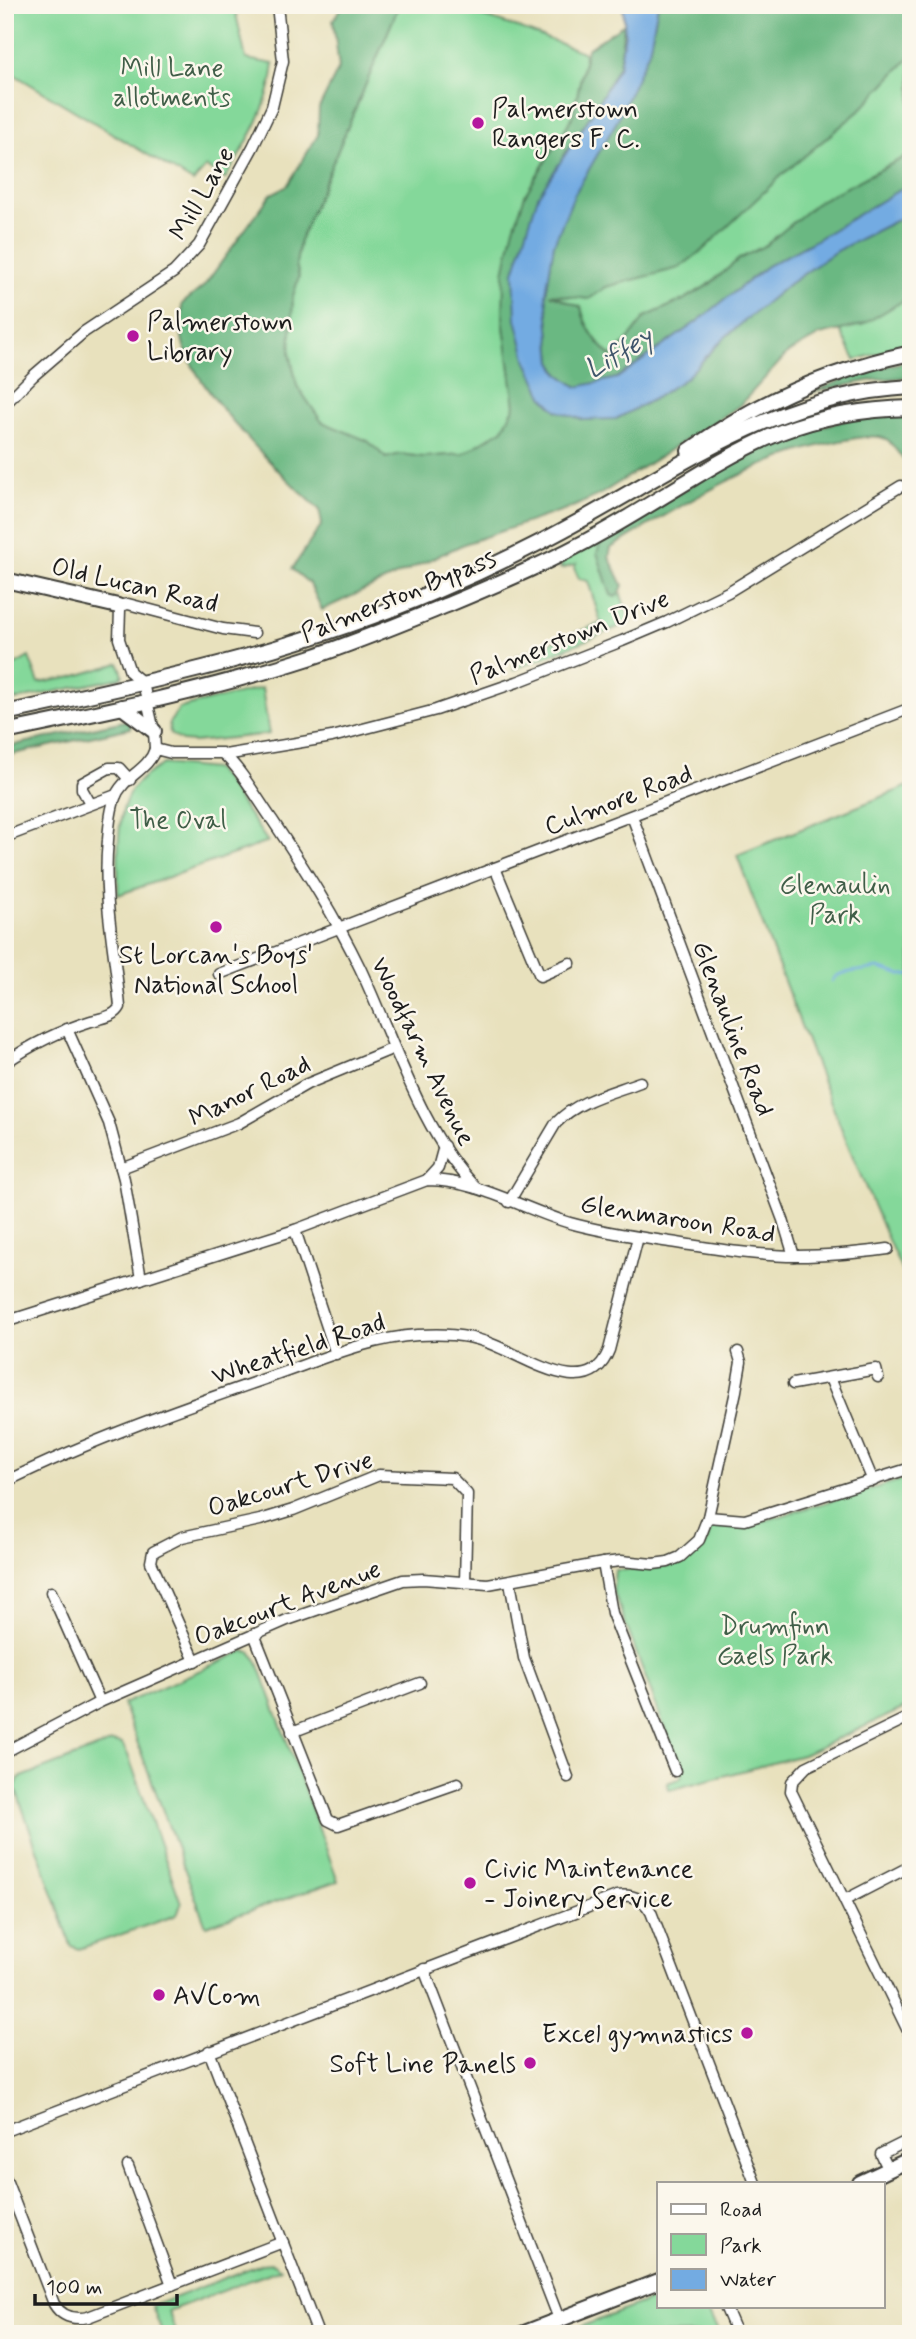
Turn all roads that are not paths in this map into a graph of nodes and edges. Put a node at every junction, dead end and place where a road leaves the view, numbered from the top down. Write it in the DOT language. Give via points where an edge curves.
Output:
graph roads {
  1 [pos="277,5"];
  2 [pos="911,352"];
  3 [pos="911,387"];
  4 [pos="5,404"];
  5 [pos="911,408"];
  6 [pos="646,483"];
  7 [pos="901,486"];
  8 [pos="5,580"];
  9 [pos="118,606"];
  10 [pos="254,633"];
  11 [pos="213,664"];
  12 [pos="230,681"];
  13 [pos="143,683"];
  14 [pos="148,701"];
  15 [pos="121,708"];
  16 [pos="911,708"];
  17 [pos="5,713"];
  18 [pos="154,731"];
  19 [pos="5,732"];
  20 [pos="155,749"];
  21 [pos="225,755"];
  22 [pos="130,780"];
  23 [pos="116,795"];
  24 [pos="90,803"];
  25 [pos="632,816"];
  26 [pos="5,837"];
  27 [pos="495,868"];
  28 [pos="340,928"];
  29 [pos="570,963"];
  30 [pos="219,974"];
  31 [pos="67,1029"];
  32 [pos="394,1048"];
  33 [pos="5,1063"];
  34 [pos="640,1082"];
  35 [pos="444,1146"];
  36 [pos="121,1168"];
  37 [pos="427,1180"];
  38 [pos="476,1188"];
  39 [pos="509,1202"];
  40 [pos="295,1230"];
  41 [pos="638,1237"];
  42 [pos="888,1249"];
  43 [pos="794,1256"];
  44 [pos="141,1279"];
  45 [pos="5,1322"];
  46 [pos="738,1352"];
  47 [pos="336,1354"];
  48 [pos="878,1377"];
  49 [pos="830,1378"];
  50 [pos="793,1384"];
  51 [pos="911,1468"];
  52 [pos="873,1481"];
  53 [pos="5,1482"];
  54 [pos="708,1517"];
  55 [pos="603,1563"];
  56 [pos="510,1582"];
  57 [pos="465,1583"];
  58 [pos="51,1592"];
  59 [pos="254,1634"];
  60 [pos="195,1661"];
  61 [pos="419,1683"];
  62 [pos="100,1702"];
  63 [pos="911,1716"];
  64 [pos="292,1732"];
  65 [pos="5,1752"];
  66 [pos="675,1771"];
  67 [pos="568,1777"];
  68 [pos="458,1783"];
  69 [pos="911,1867"];
  70 [pos="845,1900"];
  71 [pos="424,1969"];
  72 [pos="907,2018"];
  73 [pos="911,2037"];
  74 [pos="209,2050"];
  75 [pos="5,2131"];
  76 [pos="911,2139"];
  77 [pos="911,2159"];
  78 [pos="128,2166"];
  79 [pos="889,2170"];
  80 [pos="5,2178"];
  81 [pos="755,2182"];
  82 [pos="862,2182"];
  83 [pos="283,2242"];
  84 [pos="657,2282"];
  85 [pos="172,2285"];
  86 [pos="726,2308"];
  87 [pos="559,2319"];
  88 [pos="318,2334"];
  89 [pos="522,2334"];
  90 [pos="737,2334"];
  1 -- 4 [label="street, Mill Lane" via="283,61 272,107 198,245 174,272 84,332"];
  2 -- 6 [label="main road" via="829,377 760,405"];
  3 -- 6 [label="main road" via="847,395 777,415"];
  5 -- 12 [label="main road, Palmerston Bypass" via="846,414 782,432 599,534 497,583 310,657"];
  6 -- 11 [label="main road" via="527,549 436,591 321,636"];
  7 -- 21 [label="street, Palmerstown Drive" via="728,592 622,641 436,710 332,737"];
  8 -- 9 [label="main road, Old Lucan Road"];
  9 -- 10 [label="street, Old Lucan Road" via="128,604"];
  9 -- 13 [label="street" via="121,645 130,672"];
  11 -- 12 [label="main road" via="212,676"];
  11 -- 13 [label="main road"];
  12 -- 14 [label="main road, Palmerston Bypass"];
  13 -- 14 [label="street"];
  13 -- 17 [label="main road"];
  14 -- 15 [label="main road, Palmerston Bypass"];
  14 -- 17 [label="main road" via="137,695 44,712"];
  14 -- 18 [label="street"];
  15 -- 18 [label="main road"];
  15 -- 19 [label="main road, Palmerston Bypass"];
  16 -- 25 [label="street, Culmore Road"];
  18 -- 20 [label="street"];
  20 -- 21 [label="street"];
  20 -- 22 [label="street"];
  21 -- 28 [label="street"];
  22 -- 23 [label="street"];
  22 -- 24 [label="street" via="119,768 109,768 82,783"];
  23 -- 24 [label="street"];
  23 -- 31 [label="street" via="106,884 120,1007"];
  24 -- 26 [label="street"];
  25 -- 27 [label="street, Culmore Road"];
  25 -- 43 [label="street, Glenauline Road"];
  27 -- 28 [label="street, Culmore Road"];
  27 -- 29 [label="street" via="540,976"];
  28 -- 30 [label="street, Culmore Road"];
  28 -- 32 [label="street, Woodfarm Avenue"];
  31 -- 33 [label="street"];
  31 -- 36 [label="street" via="108,1123"];
  32 -- 35 [label="street, Woodfarm Avenue"];
  32 -- 36 [label="street, Manor Road" via="307,1084 239,1123"];
  34 -- 39 [label="street" via="566,1113"];
  35 -- 37 [label="street" via="438,1168"];
  35 -- 38 [label="street, Woodfarm Avenue"];
  36 -- 44 [label="street"];
  37 -- 38 [label="street, Glenmaroon Road"];
  37 -- 40 [label="street, Glenmaroon Road"];
  38 -- 39 [label="street, Glenmaroon Road"];
  39 -- 41 [label="street, Glenmaroon Road" via="571,1223"];
  40 -- 44 [label="street, Glenmaroon Road"];
  40 -- 47 [label="street"];
  41 -- 43 [label="street, Glenmaroon Road"];
  41 -- 47 [label="street, Wheatfield Road" via="609,1350 598,1370 588,1374 563,1375 484,1341 452,1334 385,1339"];
  42 -- 43 [label="street, Glenmaroon Road"];
  44 -- 45 [label="street, Glenmaroon Road"];
  46 -- 54 [label="street, Oakcourt Avenue" via="738,1381"];
  47 -- 53 [label="street, Wheatfield Road" via="136,1425"];
  48 -- 49 [label="street" via="876,1369"];
  49 -- 50 [label="street"];
  49 -- 52 [label="street"];
  51 -- 52 [label="street"];
  52 -- 54 [label="street" via="745,1520"];
  54 -- 55 [label="street, Oakcourt Avenue" via="699,1540 680,1557 653,1564"];
  55 -- 56 [label="street, Oakcourt Avenue"];
  55 -- 66 [label="street" via="612,1613"];
  56 -- 57 [label="street, Oakcourt Avenue"];
  56 -- 67 [label="street" via="524,1658"];
  57 -- 59 [label="street, Oakcourt Avenue" via="403,1580"];
  57 -- 60 [label="street, Oakcourt Drive" via="467,1494 452,1478 380,1475 293,1510 182,1537 153,1552 151,1562"];
  58 -- 62 [label="street"];
  59 -- 60 [label="street, Oakcourt Avenue"];
  59 -- 64 [label="street"];
  60 -- 62 [label="street, Oakcourt Avenue"];
  61 -- 64 [label="street"];
  62 -- 65 [label="street, Oakcourt Avenue"];
  63 -- 70 [label="street" via="806,1767 792,1782 791,1791"];
  64 -- 68 [label="street" via="333,1825"];
  69 -- 70 [label="street"];
  70 -- 72 [label="street"];
  71 -- 74 [label="street"];
  71 -- 81 [label="street" via="617,1896 643,1901"];
  71 -- 87 [label="street"];
  72 -- 73 [label="street"];
  74 -- 75 [label="street"];
  74 -- 83 [label="street"];
  76 -- 79 [label="street" via="881,2154"];
  77 -- 79 [label="main road"];
  78 -- 85 [label="street"];
  79 -- 82 [label="main road"];
  80 -- 85 [label="street" via="54,2304 64,2315 88,2317"];
  83 -- 85 [label="street"];
  83 -- 88 [label="street"];
  84 -- 87 [label="main road"];
  86 -- 90 [label="street"];
  87 -- 89 [label="main road"];
}
